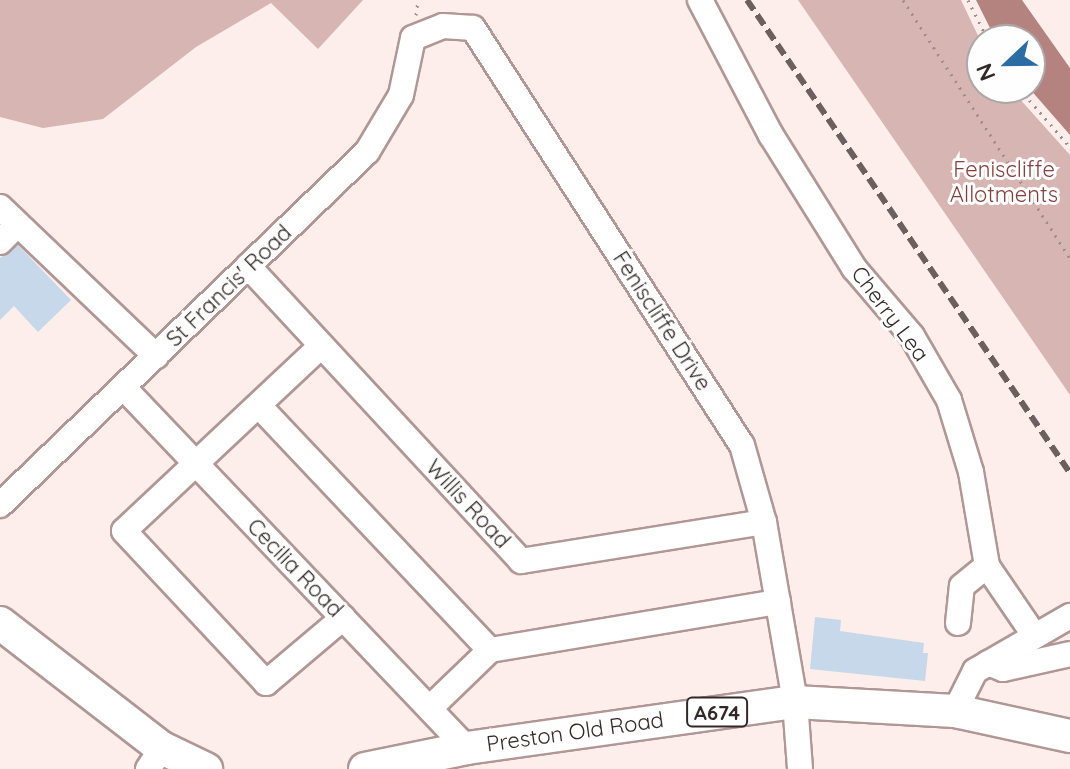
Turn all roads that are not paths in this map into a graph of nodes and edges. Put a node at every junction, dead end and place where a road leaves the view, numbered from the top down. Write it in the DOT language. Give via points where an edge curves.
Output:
graph roads {
  1 [pos="700,0"];
  2 [pos="413,38"];
  3 [pos="9,216"];
  4 [pos="0,242"];
  5 [pos="248,266"];
  6 [pos="321,346"];
  7 [pos="156,356"];
  8 [pos="124,388"];
  9 [pos="261,408"];
  10 [pos="196,465"];
  11 [pos="0,505"];
  12 [pos="764,522"];
  13 [pos="987,566"];
  14 [pos="778,602"];
  15 [pos="1070,616"];
  16 [pos="343,618"];
  17 [pos="0,623"];
  18 [pos="958,623"];
  19 [pos="1034,635"];
  20 [pos="490,650"];
  21 [pos="1070,654"];
  22 [pos="988,663"];
  23 [pos="795,702"];
  24 [pos="430,708"];
  25 [pos="955,711"];
  26 [pos="1070,736"];
  27 [pos="467,748"];
  28 [pos="155,759"];
  29 [pos="206,769"];
  30 [pos="365,769"];
  31 [pos="800,769"];
  1 -- 13 [label="street, Cherry Lea" via="771,135 854,268 912,336 949,400 971,472"];
  2 -- 5 [label="street, St Francis' Road" via="401,95 367,152"];
  2 -- 12 [label="street, Feniscliffe Drive" via="443,26 473,28 742,445"];
  3 -- 4 [label="street"];
  3 -- 7 [label="street"];
  5 -- 6 [label="street, Willis Road"];
  5 -- 7 [label="street, St Francis' Road"];
  6 -- 9 [label="street"];
  6 -- 12 [label="street, Willis Road" via="521,561"];
  7 -- 8 [label="street, St Francis' Road"];
  8 -- 10 [label="street, Cecilia Road"];
  8 -- 11 [label="street, St Francis' Road"];
  9 -- 10 [label="street"];
  9 -- 20 [label="street"];
  10 -- 16 [label="street, Cecilia Road"];
  10 -- 16 [label="street" via="124,531 266,683"];
  12 -- 14 [label="street, Feniscliffe Drive"];
  13 -- 18 [label="street" via="962,586"];
  13 -- 19 [label="street, Cherry Lea"];
  14 -- 20 [label="street"];
  14 -- 23 [label="street, Feniscliffe Drive"];
  15 -- 19 [label="street"];
  16 -- 24 [label="street, Cecilia Road"];
  17 -- 28 [label="main road"];
  19 -- 22 [label="street"];
  20 -- 24 [label="street"];
  21 -- 22 [label="street" via="1003,669"];
  22 -- 25 [label="street" via="975,671"];
  23 -- 25 [label="main road, Preston Old Road / A674"];
  23 -- 27 [label="main road, Preston Old Road / A674"];
  23 -- 31 [label="street, Feniscliffe Drive"];
  24 -- 27 [label="street, Cecilia Road"];
  25 -- 26 [label="main road, Preston Old Road / A674"];
  27 -- 30 [label="main road, Preston Old Road / A674"];
  28 -- 29 [label="main road"];
}
